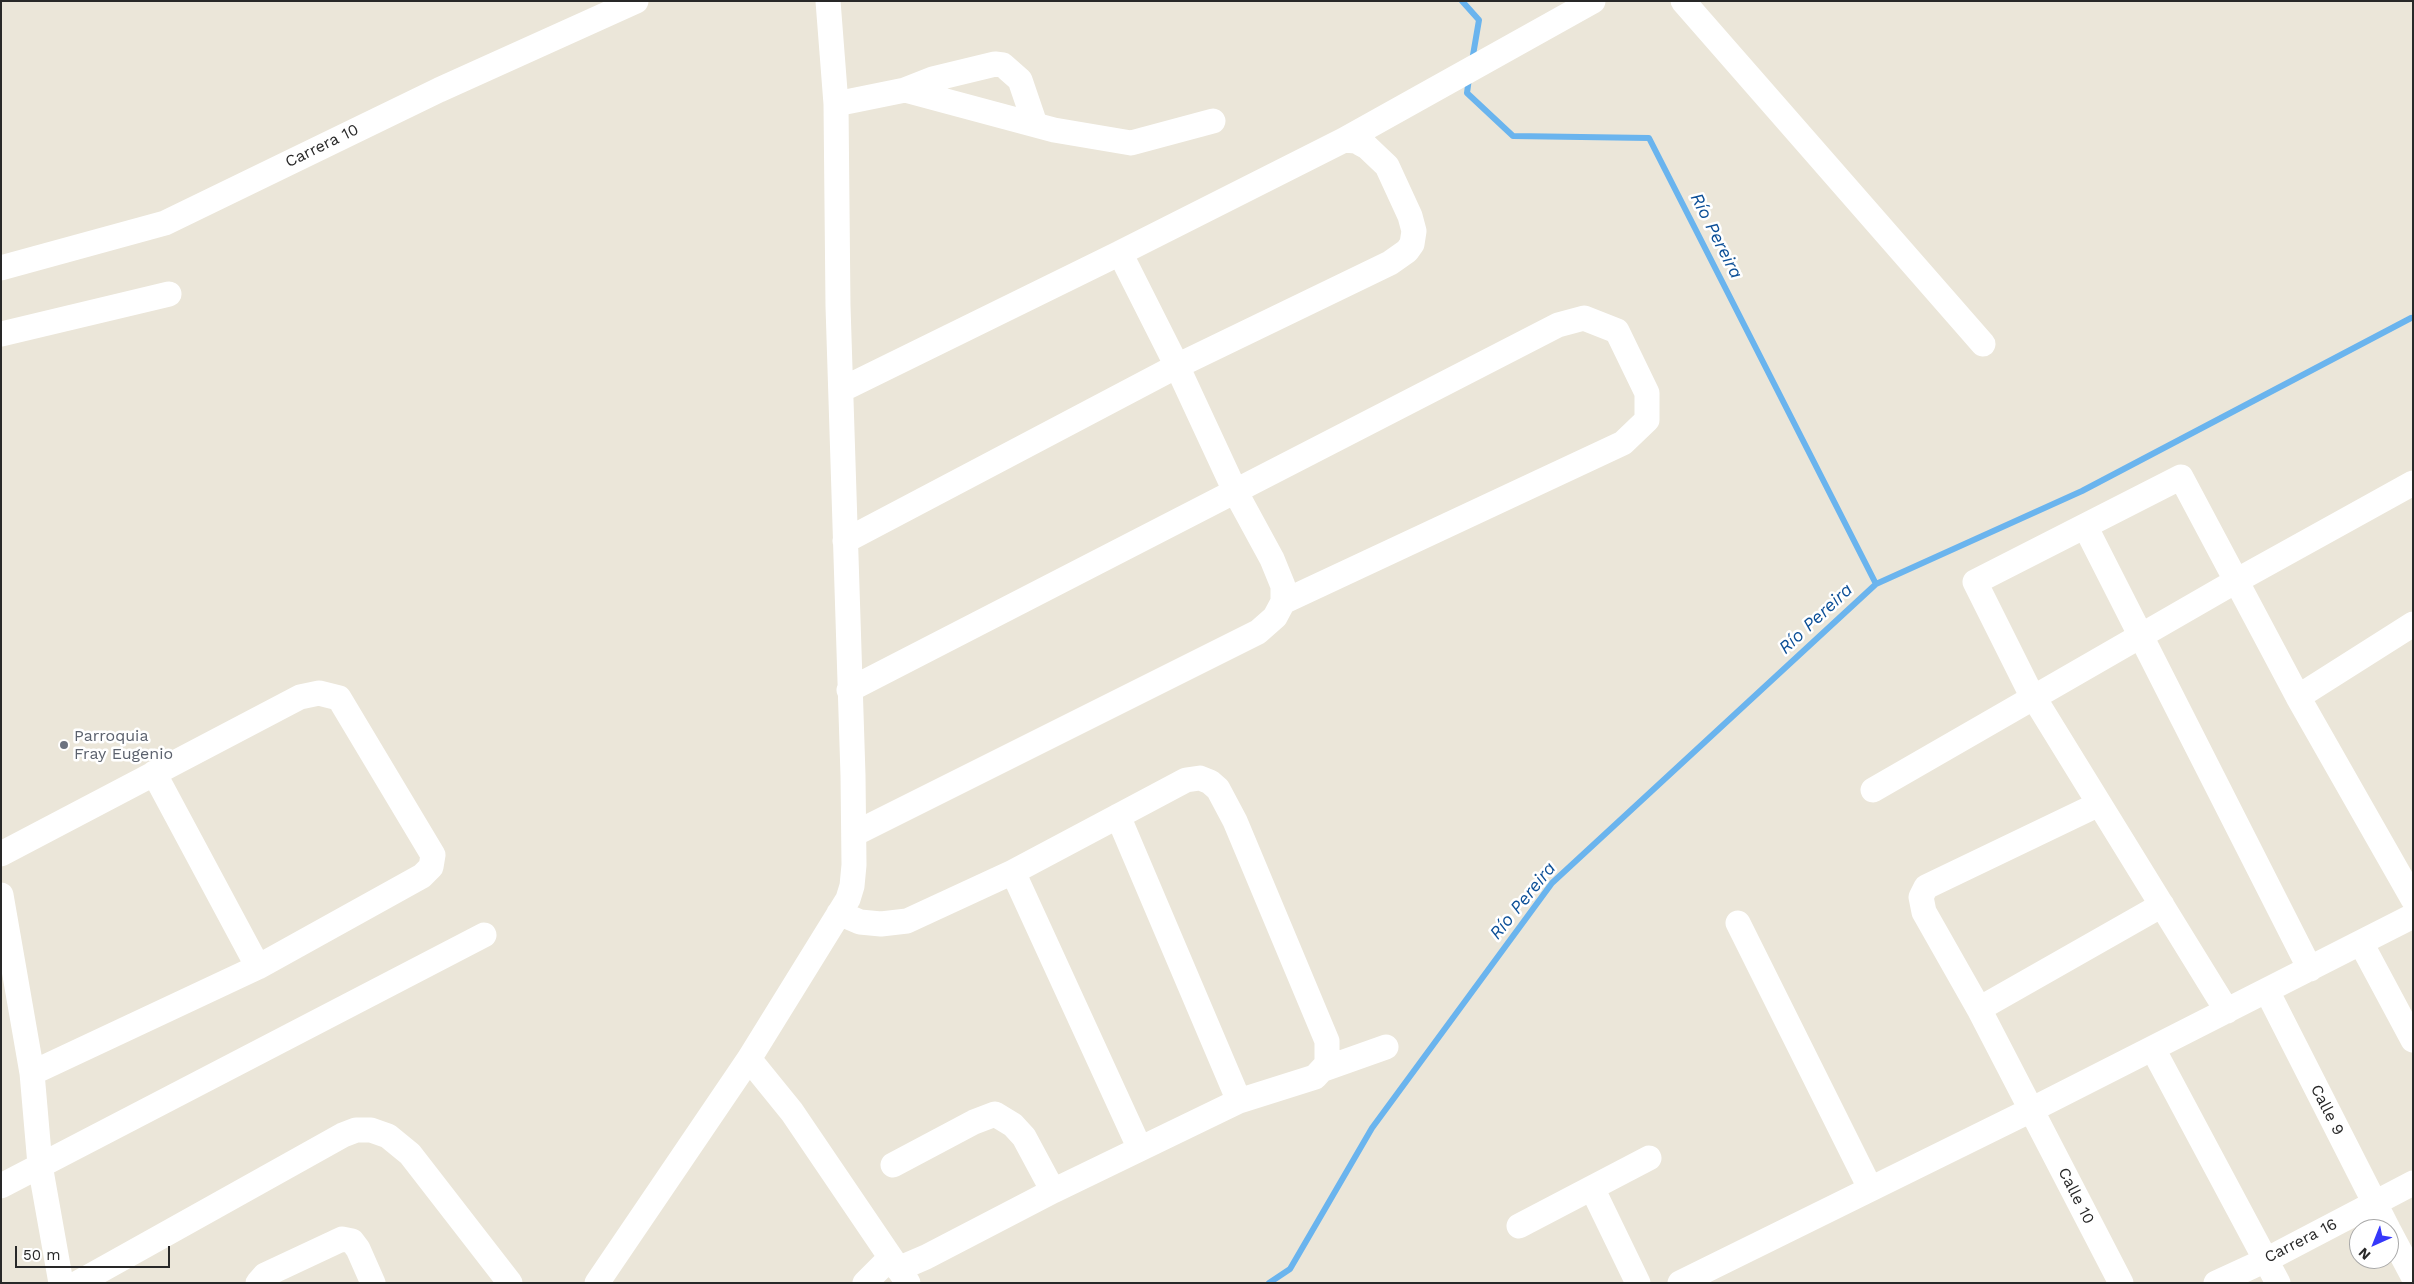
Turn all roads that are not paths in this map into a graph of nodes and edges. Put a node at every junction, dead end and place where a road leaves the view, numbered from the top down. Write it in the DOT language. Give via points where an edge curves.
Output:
graph roads {
  1 [pos="636,1"];
  2 [pos="828,1"];
  3 [pos="1593,1"];
  4 [pos="1683,1"];
  5 [pos="905,90"];
  6 [pos="836,104"];
  7 [pos="1213,121"];
  8 [pos="1035,124"];
  9 [pos="1344,140"];
  10 [pos="1120,254"];
  11 [pos="1,268"];
  12 [pos="169,294"];
  13 [pos="1,334"];
  14 [pos="1983,344"];
  15 [pos="1177,366"];
  16 [pos="841,390"];
  17 [pos="2413,483"];
  18 [pos="1235,491"];
  19 [pos="2085,526"];
  20 [pos="845,541"];
  21 [pos="2236,581"];
  22 [pos="1283,602"];
  23 [pos="2413,624"];
  24 [pos="2140,637"];
  25 [pos="849,690"];
  26 [pos="2034,697"];
  27 [pos="2298,698"];
  28 [pos="154,773"];
  29 [pos="1873,790"];
  30 [pos="2100,804"];
  31 [pos="1118,816"];
  32 [pos="854,834"];
  33 [pos="1,854"];
  34 [pos="1013,872"];
  35 [pos="1,895"];
  36 [pos="2413,899"];
  37 [pos="2162,906"];
  38 [pos="838,913"];
  39 [pos="2413,916"];
  40 [pos="1738,922"];
  41 [pos="484,935"];
  42 [pos="2361,943"];
  43 [pos="258,967"];
  44 [pos="2310,969"];
  45 [pos="2267,991"];
  46 [pos="1979,1009"];
  47 [pos="2227,1011"];
  48 [pos="2413,1040"];
  49 [pos="1386,1047"];
  50 [pos="2153,1048"];
  51 [pos="749,1059"];
  52 [pos="1324,1069"];
  53 [pos="32,1074"];
  54 [pos="1239,1101"];
  55 [pos="2031,1110"];
  56 [pos="1140,1150"];
  57 [pos="1649,1158"];
  58 [pos="40,1165"];
  59 [pos="893,1165"];
  60 [pos="2413,1184"];
  61 [pos="1,1186"];
  62 [pos="1592,1188"];
  63 [pos="1870,1188"];
  64 [pos="1053,1191"];
  65 [pos="2375,1203"];
  66 [pos="2383,1219"];
  67 [pos="1519,1226"];
  68 [pos="2399,1249"];
  69 [pos="2266,1260"];
  70 [pos="899,1270"];
  71 [pos="2413,1276"];
  72 [pos="61,1283"];
  73 [pos="78,1283"];
  74 [pos="258,1283"];
  75 [pos="373,1283"];
  76 [pos="510,1283"];
  77 [pos="597,1283"];
  78 [pos="865,1283"];
  79 [pos="1638,1283"];
  80 [pos="1680,1283"];
  81 [pos="2121,1283"];
  82 [pos="2216,1283"];
  83 [pos="2278,1283"];
  1 -- 11 [label="street, Carrera 10" via="439,90 164,223"];
  2 -- 6 [label="street"];
  3 -- 9 [label="street"];
  4 -- 14 [label="street"];
  5 -- 6 [label="street"];
  5 -- 8 [label="street"];
  5 -- 8 [label="street" via="950,74 1003,65 1020,80"];
  6 -- 16 [label="street"];
  7 -- 8 [label="street" via="1131,143"];
  9 -- 10 [label="street"];
  9 -- 15 [label="street" via="1356,141 1367,147 1387,166 1410,216 1414,231 1412,244 1390,263"];
  10 -- 15 [label="street"];
  10 -- 16 [label="street"];
  12 -- 13 [label="street"];
  15 -- 18 [label="street"];
  15 -- 20 [label="street"];
  16 -- 20 [label="street"];
  17 -- 21 [label="street"];
  18 -- 22 [label="street" via="1272,558 1282,586"];
  18 -- 22 [label="street" via="1558,325 1584,318 1617,331 1647,393 1647,420 1623,443"];
  18 -- 25 [label="street"];
  19 -- 21 [label="street" via="2180,477"];
  19 -- 24 [label="street"];
  19 -- 26 [label="street" via="1975,582"];
  20 -- 25 [label="street"];
  21 -- 24 [label="street"];
  21 -- 27 [label="street"];
  22 -- 32 [label="street" via="1275,617 1258,632"];
  23 -- 27 [label="street"];
  24 -- 26 [label="street"];
  24 -- 44 [label="street"];
  25 -- 32 [label="street"];
  26 -- 29 [label="street"];
  26 -- 30 [label="street"];
  27 -- 36 [label="street"];
  28 -- 33 [label="street"];
  28 -- 43 [label="street"];
  28 -- 43 [label="street" via="300,697 319,693 339,698 433,855 431,867 422,876"];
  30 -- 37 [label="street"];
  30 -- 46 [label="street, Calle 10" via="1926,887 1921,897 1924,912"];
  31 -- 34 [label="street"];
  31 -- 52 [label="street" via="1193,778 1205,779 1218,789 1235,821 1327,1041 1328,1058"];
  31 -- 54 [label="street"];
  32 -- 38 [label="street" via="852,886"];
  34 -- 38 [label="street" via="907,921 860,922"];
  34 -- 56 [label="street"];
  35 -- 53 [label="street"];
  37 -- 46 [label="street"];
  37 -- 47 [label="street"];
  38 -- 51 [label="street"];
  39 -- 42 [label="street"];
  40 -- 63 [label="street"];
  41 -- 58 [label="street"];
  42 -- 44 [label="street"];
  42 -- 48 [label="street"];
  43 -- 53 [label="street"];
  44 -- 45 [label="street"];
  45 -- 47 [label="street"];
  45 -- 65 [label="street, Calle 9"];
  46 -- 55 [label="street, Calle 10"];
  47 -- 50 [label="street"];
  49 -- 52 [label="street"];
  50 -- 55 [label="street"];
  50 -- 69 [label="street"];
  51 -- 70 [label="street" via="792,1112"];
  51 -- 77 [label="street"];
  52 -- 54 [label="street" via="1315,1078"];
  53 -- 58 [label="street"];
  54 -- 56 [label="street"];
  55 -- 63 [label="street"];
  55 -- 81 [label="street, Calle 10"];
  56 -- 64 [label="street"];
  57 -- 62 [label="street"];
  58 -- 61 [label="street"];
  58 -- 72 [label="street"];
  59 -- 64 [label="street" via="995,1114 1013,1125 1024,1137"];
  60 -- 65 [label="street, Carrera 16"];
  62 -- 67 [label="street"];
  62 -- 79 [label="street"];
  63 -- 80 [label="street"];
  64 -- 70 [label="street"];
  65 -- 66 [label="street, Calle 9"];
  65 -- 69 [label="street, Carrera 16"];
  68 -- 71 [label="street, Calle 9"];
  69 -- 82 [label="street, Carrera 16"];
  69 -- 83 [label="street"];
  70 -- 78 [label="street"];
  73 -- 76 [label="street" via="342,1135 356,1130 371,1130 388,1136 410,1154"];
  74 -- 75 [label="street" via="265,1275 342,1239 352,1240"];
}
